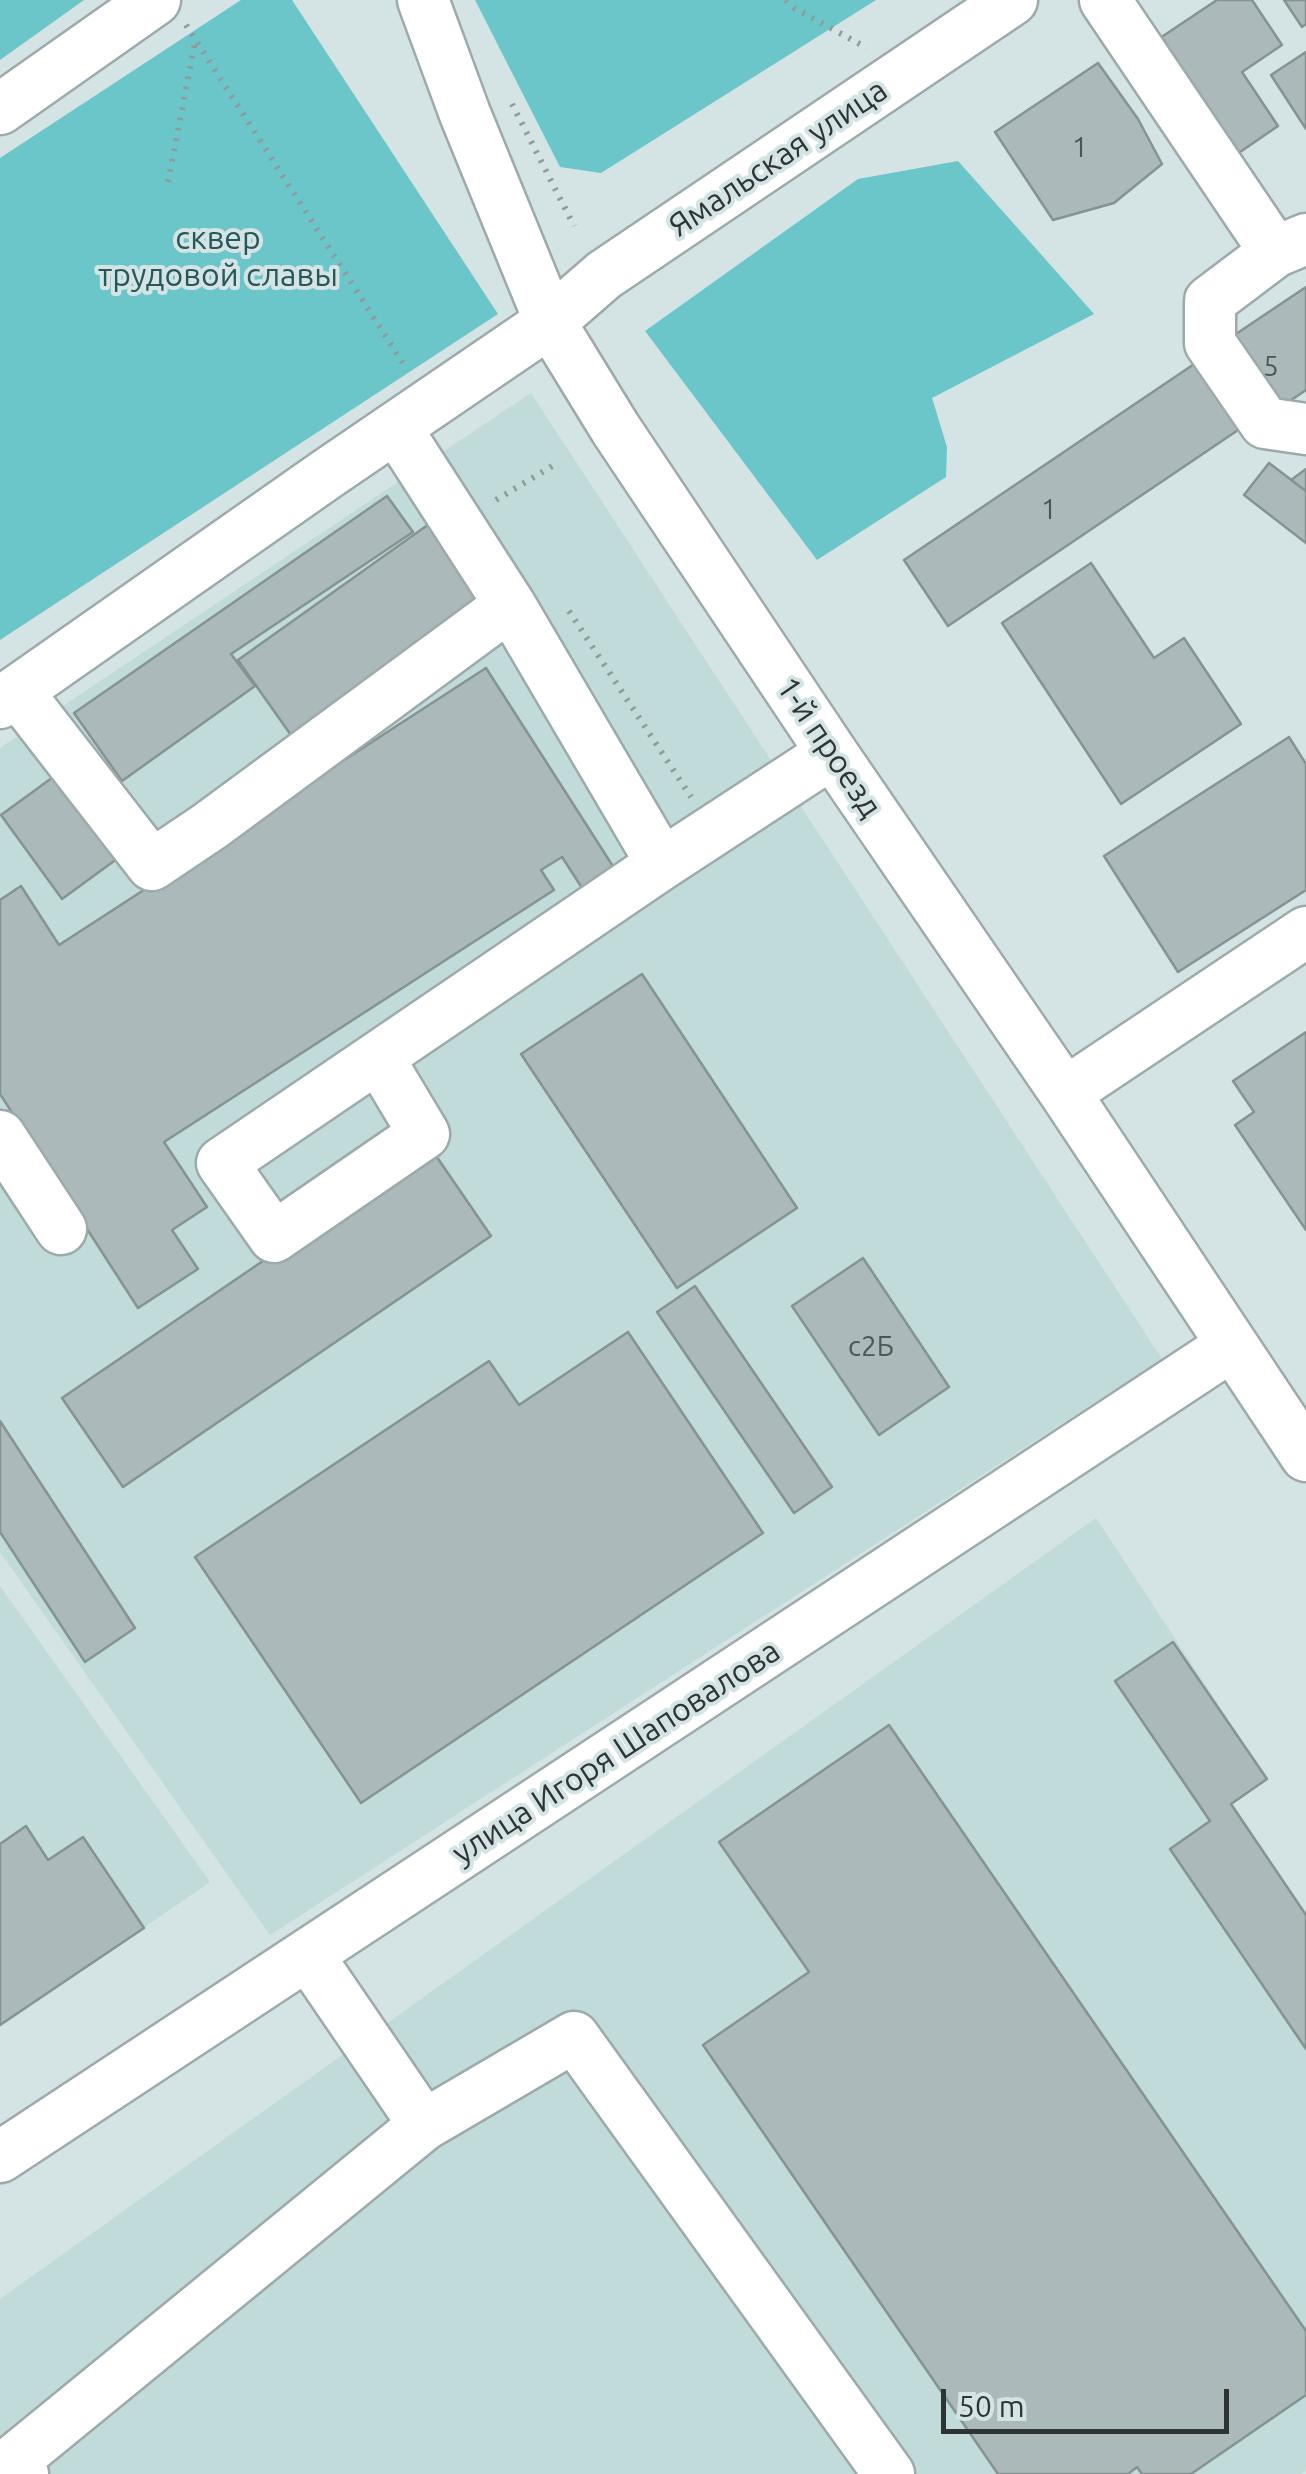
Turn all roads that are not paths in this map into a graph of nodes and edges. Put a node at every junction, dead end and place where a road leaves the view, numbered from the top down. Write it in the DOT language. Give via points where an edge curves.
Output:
graph roads {
  1 [pos="423,0"];
  2 [pos="1012,0"];
  3 [pos="1105,0"];
  4 [pos="168,8"];
  5 [pos="948,17"];
  6 [pos="0,109"];
  7 [pos="1290,246"];
  8 [pos="550,322"];
  9 [pos="396,428"];
  10 [pos="1306,429"];
  11 [pos="510,605"];
  12 [pos="8,697"];
  13 [pos="832,752"];
  14 [pos="662,864"];
  15 [pos="1306,932"];
  16 [pos="378,1057"];
  17 [pos="1064,1093"];
  18 [pos="0,1136"];
  19 [pos="62,1230"];
  20 [pos="1231,1346"];
  21 [pos="1306,1456"];
  22 [pos="308,1955"];
  23 [pos="424,2125"];
  24 [pos="0,2157"];
  25 [pos="23,2474"];
  26 [pos="889,2474"];
  1 -- 8 [label="street, 1-й проезд"];
  2 -- 5 [label="street, Ямальская улица"];
  3 -- 7 [label="street"];
  4 -- 6 [label="street"];
  5 -- 8 [label="street, Ямальская улица"];
  7 -- 10 [label="street" via="1210,300 1210,343 1264,423"];
  8 -- 9 [label="street, Ямальская улица"];
  8 -- 13 [label="street, 1-й проезд"];
  9 -- 11 [label="street"];
  9 -- 12 [label="street, Ямальская улица"];
  11 -- 12 [label="street" via="152,865"];
  11 -- 14 [label="street"];
  13 -- 14 [label="street"];
  13 -- 17 [label="street, 1-й проезд"];
  14 -- 16 [label="street"];
  15 -- 17 [label="street"];
  17 -- 20 [label="street, 1-й проезд"];
  18 -- 19 [label="street"];
  20 -- 21 [label="street, 1-й проезд"];
  20 -- 22 [label="street, улица Игоря Шаповалова"];
  22 -- 23 [label="street"];
  22 -- 24 [label="street, улица Игоря Шаповалова"];
  23 -- 25 [label="street" via="12,2460"];
  23 -- 26 [label="street" via="574,2037"];
}
